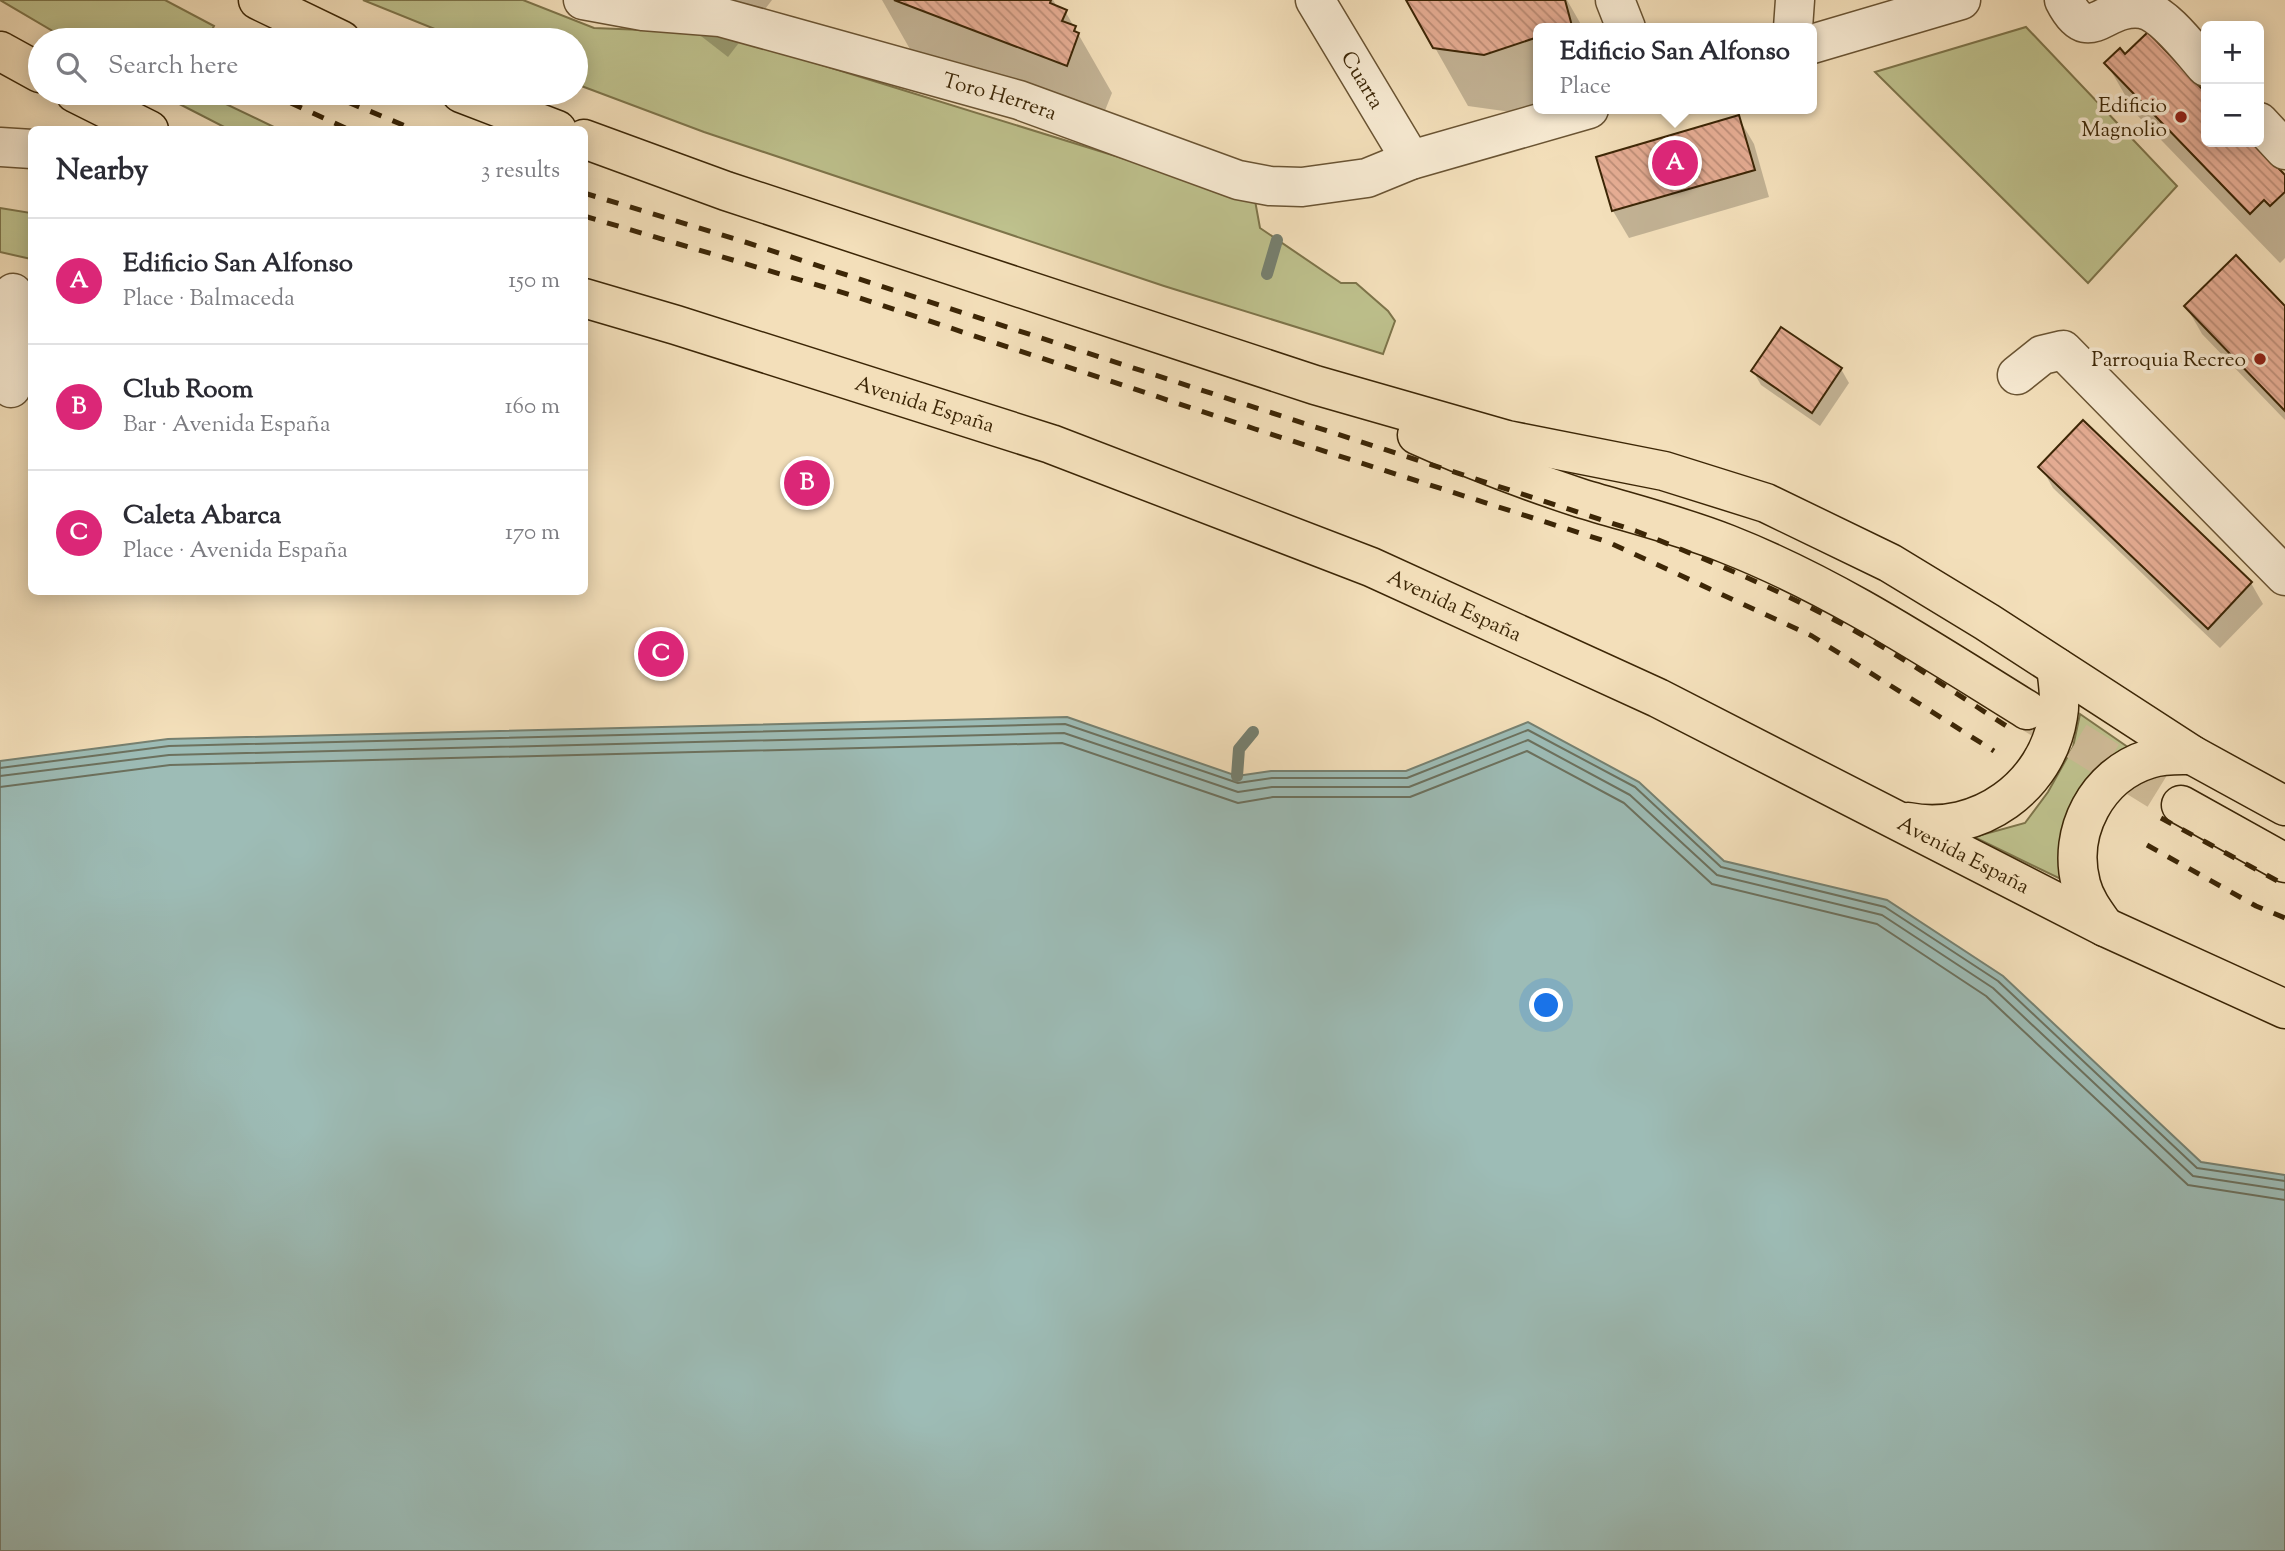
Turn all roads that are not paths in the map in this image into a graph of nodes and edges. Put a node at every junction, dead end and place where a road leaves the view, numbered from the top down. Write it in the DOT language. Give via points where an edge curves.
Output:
graph roads {
  1 [pos="258,0"];
  2 [pos="583,0"];
  3 [pos="1315,0"];
  4 [pos="1615,0"];
  5 [pos="1795,0"];
  6 [pos="1961,0"];
  7 [pos="2064,0"];
  8 [pos="1624,23"];
  9 [pos="1793,23"];
  10 [pos="316,28"];
  11 [pos="1817,42"];
  12 [pos="0,51"];
  13 [pos="2201,62"];
  14 [pos="28,67"];
  15 [pos="99,105"];
  16 [pos="492,105"];
  17 [pos="1572,114"];
  18 [pos="141,126"];
  19 [pos="548,126"];
  20 [pos="2264,127"];
  21 [pos="588,140"];
  22 [pos="0,147"];
  23 [pos="28,149"];
  24 [pos="2285,150"];
  25 [pos="1411,160"];
  26 [pos="15,293"];
  27 [pos="588,299"];
  28 [pos="2017,375"];
  29 [pos="1315,385"];
  30 [pos="14,388"];
  31 [pos="2285,576"];
  32 [pos="2056,667"];
  33 [pos="2027,710"];
  34 [pos="2192,755"];
  35 [pos="2181,805"];
  36 [pos="2285,806"];
  37 [pos="1896,819"];
  38 [pos="2285,863"];
  39 [pos="2105,927"];
  40 [pos="2285,1009"];
  1 -- 10 [label="main road"];
  2 -- 25 [label="street, Toro Herrera" via="643,11 720,17 1018,100 1238,180 1270,186 1335,184 1367,178"];
  3 -- 25 [label="street, Cuarta"];
  4 -- 8 [label="street"];
  5 -- 9 [label="street"];
  6 -- 11 [label="street"];
  7 -- 13 [label="street" via="2080,23 2089,24 2123,10 2142,9 2157,15"];
  12 -- 14 [label="main road"];
  15 -- 18 [label="main road"];
  16 -- 19 [label="main road"];
  17 -- 25 [label="street, Toro Herrera"];
  20 -- 24 [label="street"];
  21 -- 29 [label="main road" via="726,191"];
  22 -- 23 [label="street"];
  26 -- 30 [label="street"];
  27 -- 37 [label="main road, Avenida España" via="1051,444 1371,567 1658,698"];
  28 -- 31 [label="street" via="2042,355 2063,350"];
  29 -- 32 [label="main road" via="1507,440 1664,471 1766,503 1890,563"];
  29 -- 33 [label="main road" via="1457,453 1556,490 1726,543 1798,575 1882,620"];
  32 -- 34 [label="main road"];
  32 -- 37 [label="main road" via="2059,714 2053,737 2032,777 2014,795 1970,819 1920,824"];
  34 -- 36 [label="main road"];
  34 -- 39 [label="main road" via="2149,759 2129,767 2111,780 2086,815 2077,862 2081,885"];
  35 -- 38 [label="main road"];
  37 -- 39 [label="main road, Avenida España"];
  39 -- 40 [label="main road, Avenida España"];
}
